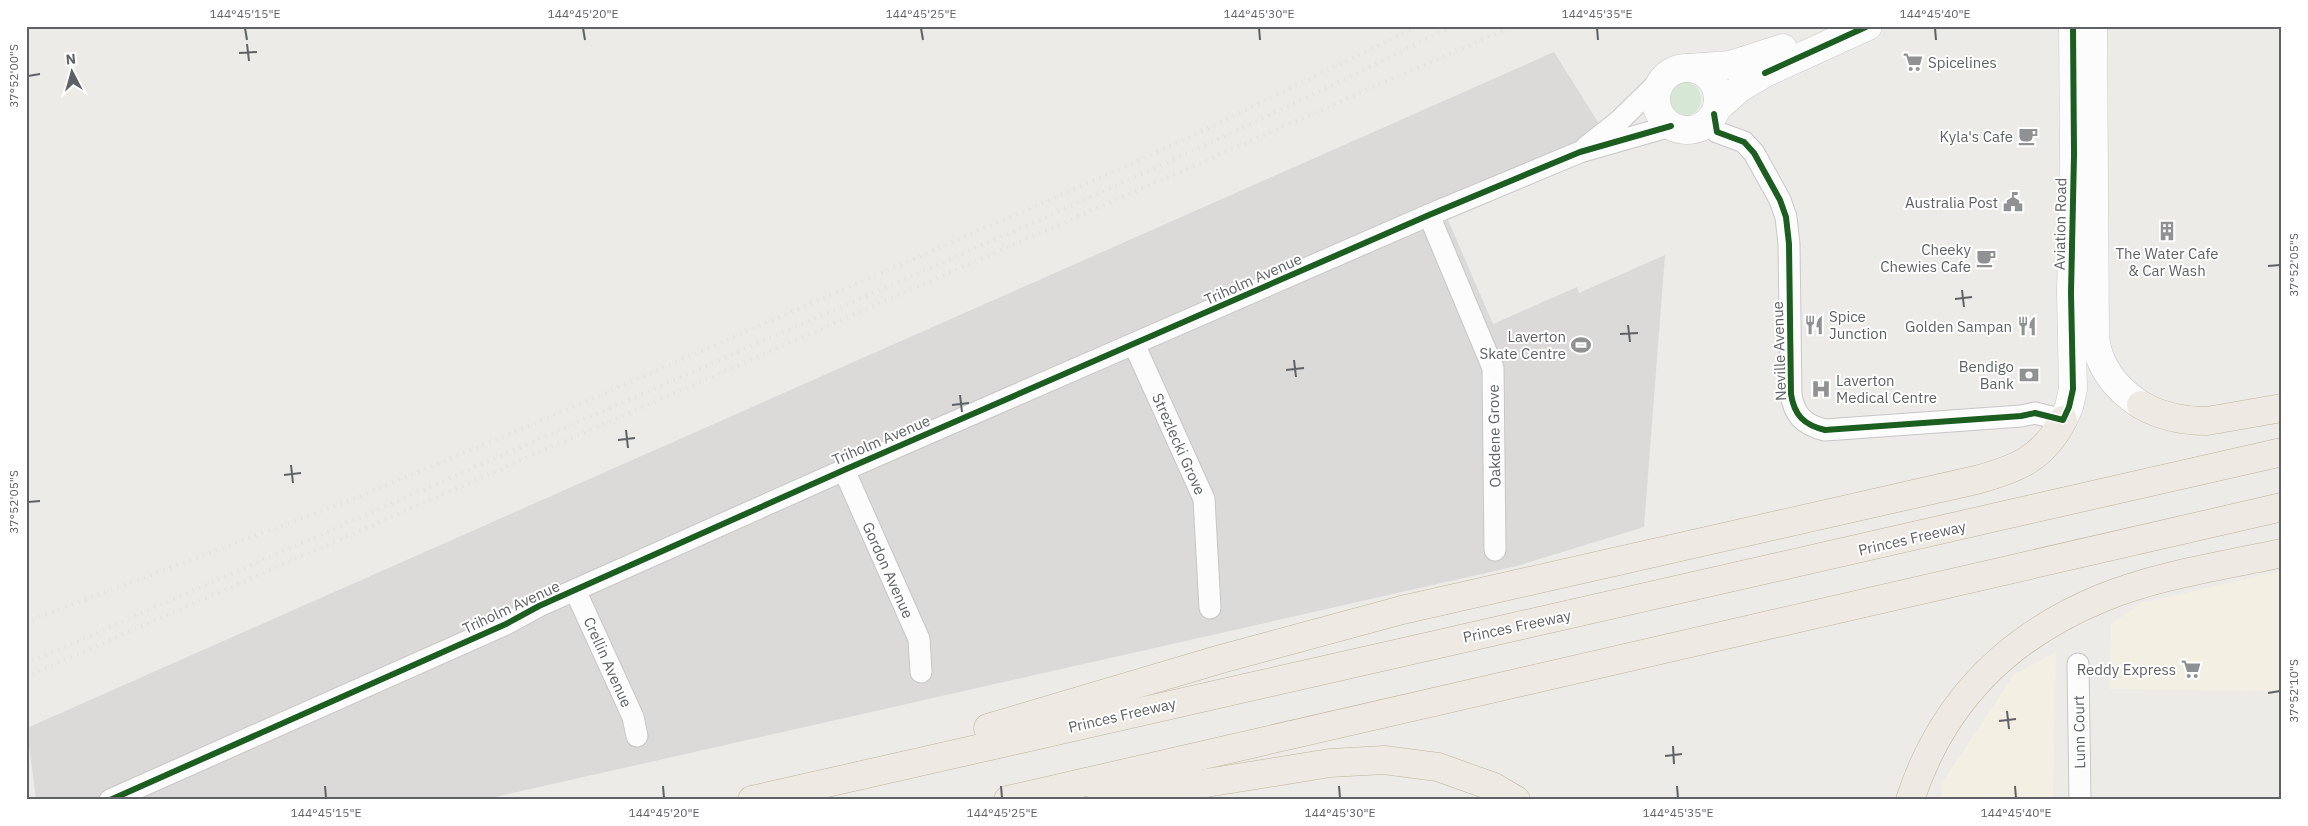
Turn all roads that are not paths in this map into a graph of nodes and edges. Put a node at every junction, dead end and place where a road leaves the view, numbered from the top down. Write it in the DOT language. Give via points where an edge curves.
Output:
graph roads {
  1 [pos="1828,26"];
  2 [pos="1868,26"];
  3 [pos="2073,26"];
  4 [pos="2093,26"];
  5 [pos="1674,73"];
  6 [pos="2084,109"];
  7 [pos="1716,118"];
  8 [pos="1671,126"];
  9 [pos="1580,152"];
  10 [pos="1429,215"];
  11 [pos="2083,288"];
  12 [pos="1134,344"];
  13 [pos="2141,405"];
  14 [pos="2282,408"];
  15 [pos="2063,420"];
  16 [pos="2282,452"];
  17 [pos="844,470"];
  18 [pos="2282,507"];
  19 [pos="1496,550"];
  20 [pos="2282,553"];
  21 [pos="575,590"];
  22 [pos="1210,608"];
  23 [pos="2078,664"];
  24 [pos="921,672"];
  25 [pos="637,736"];
  26 [pos="110,800"];
  27 [pos="747,800"];
  28 [pos="752,800"];
  29 [pos="1008,800"];
  30 [pos="1101,800"];
  31 [pos="1516,800"];
  32 [pos="1910,800"];
  33 [pos="2080,800"];
  1 -- 5 [label="street" via="1745,62"];
  2 -- 7 [label="street" via="1740,88"];
  3 -- 6 [label="street, Aviation Road"];
  4 -- 6 [label="street, Aviation Road"];
  5 -- 7 [label="street" via="1695,68 1711,80 1716,88"];
  5 -- 8 [label="street" via="1658,85 1655,100 1660,115"];
  5 -- 9 [label="street, Triholm Avenue"];
  6 -- 11 [label="street, Aviation Road"];
  7 -- 8 [label="street" via="1695,129"];
  7 -- 15 [label="street, Neville Avenue" via="1744,142 1760,162 1786,217 1791,394 1793,408 1799,417 1809,425 1825,430 2021,416 2035,412"];
  8 -- 9 [label="street, Triholm Avenue"];
  9 -- 10 [label="street, Triholm Avenue"];
  10 -- 12 [label="street, Triholm Avenue"];
  10 -- 19 [label="street, Oakdene Grove" via="1493,368"];
  11 -- 13 [label="street, Aviation Road" via="2101,361 2117,387"];
  11 -- 15 [label="street, Aviation Road" via="2073,389"];
  12 -- 17 [label="street, Triholm Avenue"];
  12 -- 22 [label="street, Strezlecki Grove" via="1204,499"];
  13 -- 14 [label="highway" via="2166,416 2196,421"];
  15 -- 27 [label="highway" via="2047,445 2034,457 1983,478 1402,610 1221,659"];
  16 -- 28 [label="highway, Princes Freeway"];
  17 -- 21 [label="street, Triholm Avenue"];
  17 -- 24 [label="street, Gordon Avenue" via="919,639"];
  18 -- 29 [label="highway"];
  20 -- 32 [label="highway" via="2137,586 2070,612 2025,638 1982,676 1962,699 1928,753"];
  21 -- 25 [label="street, Crellin Avenue" via="633,717"];
  21 -- 26 [label="street, Triholm Avenue" via="506,624"];
  23 -- 33 [label="street, Lunn Court"];
  30 -- 31 [label="highway" via="1330,763 1384,760 1438,767 1494,787"];
}
